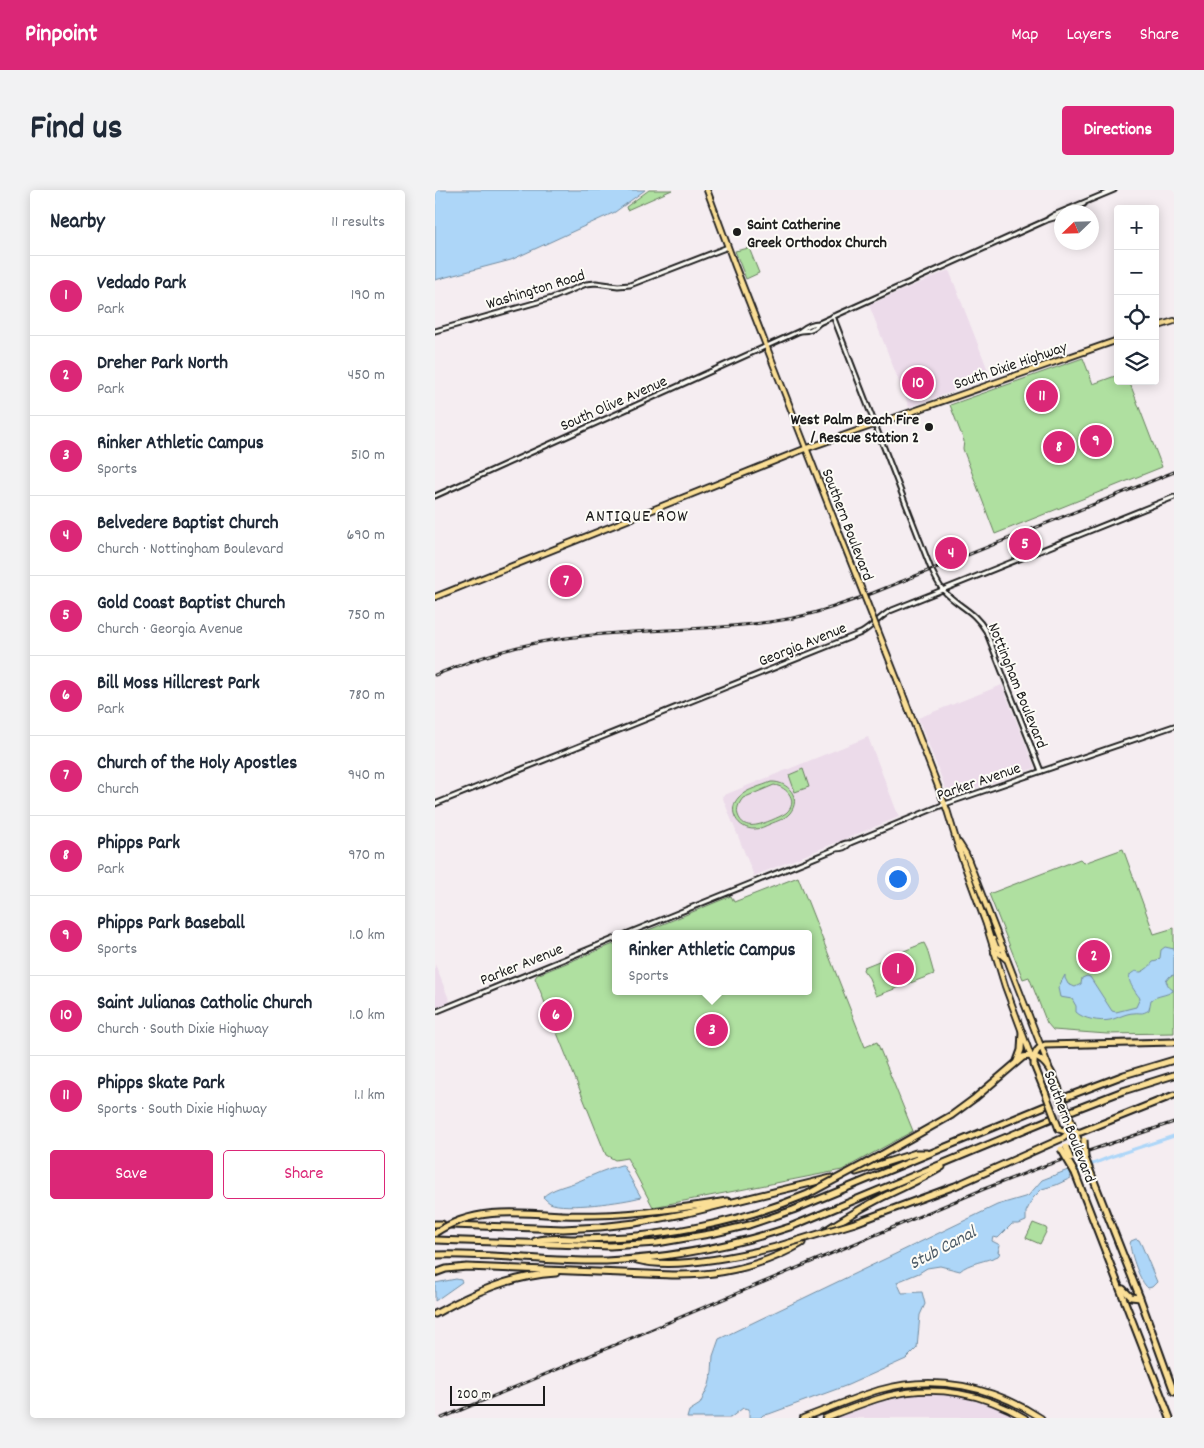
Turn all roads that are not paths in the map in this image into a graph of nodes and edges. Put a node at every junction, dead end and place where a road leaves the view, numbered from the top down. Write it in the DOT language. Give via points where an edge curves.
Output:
graph roads {
  1 [pos="707,190"];
  2 [pos="1114,190"];
  3 [pos="1087,202"];
  4 [pos="1081,205"];
  5 [pos="1054,218"];
  6 [pos="1047,220"];
  7 [pos="728,247"];
  8 [pos="833,316"];
  9 [pos="1174,320"];
  10 [pos="1159,326"];
  11 [pos="435,331"];
  12 [pos="1114,341"];
  13 [pos="766,347"];
  14 [pos="876,424"];
  15 [pos="806,449"];
  16 [pos="435,496"];
  17 [pos="1174,497"];
  18 [pos="943,590"];
  19 [pos="435,597"];
  20 [pos="1174,726"];
  21 [pos="1041,771"];
  22 [pos="435,804"];
  23 [pos="945,804"];
  24 [pos="957,839"];
  25 [pos="976,895"];
  26 [pos="988,910"];
  27 [pos="637,930"];
  28 [pos="989,935"];
  29 [pos="612,940"];
  30 [pos="1003,948"];
  31 [pos="994,952"];
  32 [pos="1009,962"];
  33 [pos="435,1012"];
  34 [pos="1022,1032"];
  35 [pos="1174,1042"];
  36 [pos="1041,1046"];
  37 [pos="1033,1056"];
  38 [pos="1174,1060"];
  39 [pos="1015,1063"];
  40 [pos="1051,1071"];
  41 [pos="1174,1075"];
  42 [pos="1174,1095"];
  43 [pos="1065,1097"];
  44 [pos="1045,1106"];
  45 [pos="1071,1111"];
  46 [pos="1050,1119"];
  47 [pos="1072,1124"];
  48 [pos="1097,1126"];
  49 [pos="1059,1129"];
  50 [pos="1069,1133"];
  51 [pos="1075,1133"];
  52 [pos="1063,1138"];
  53 [pos="1081,1141"];
  54 [pos="1046,1145"];
  55 [pos="1063,1148"];
  56 [pos="929,1153"];
  57 [pos="958,1158"];
  58 [pos="856,1172"];
  59 [pos="831,1178"];
  60 [pos="749,1198"];
  61 [pos="435,1224"];
  62 [pos="442,1224"];
  63 [pos="451,1225"];
  64 [pos="826,1230"];
  65 [pos="435,1233"];
  66 [pos="435,1240"];
  67 [pos="529,1243"];
  68 [pos="802,1243"];
  69 [pos="435,1255"];
  70 [pos="631,1259"];
  71 [pos="582,1272"];
  72 [pos="435,1273"];
  73 [pos="1119,1285"];
  74 [pos="1140,1298"];
  75 [pos="435,1314"];
  76 [pos="1174,1392"];
  77 [pos="811,1416"];
  78 [pos="803,1418"];
  79 [pos="825,1418"];
  80 [pos="1025,1418"];
  81 [pos="1041,1418"];
  82 [pos="1170,1418"];
  1 -- 7 [label="main road, Southern Boulevard"];
  2 -- 3 [label="street"];
  3 -- 4 [label="street"];
  3 -- 6 [label="street"];
  5 -- 6 [label="street"];
  6 -- 8 [label="street, South Olive Avenue"];
  7 -- 11 [label="street, Washington Road" via="630,285 591,283 552,298"];
  7 -- 13 [label="main road, Southern Boulevard"];
  8 -- 13 [label="street, South Olive Avenue" via="816,327"];
  8 -- 14 [label="street, Nottingham Boulevard"];
  9 -- 10 [label="main road"];
  12 -- 14 [label="main road, South Dixie Highway"];
  13 -- 15 [label="main road, Southern Boulevard"];
  13 -- 16 [label="street, South Olive Avenue"];
  14 -- 15 [label="main road, South Dixie Highway"];
  14 -- 18 [label="street, Nottingham Boulevard" via="931,569"];
  15 -- 19 [label="main road, South Dixie Highway"];
  15 -- 23 [label="main road, Southern Boulevard, bridge"];
  17 -- 18 [label="street, Georgia Avenue"];
  18 -- 21 [label="street, Nottingham Boulevard" via="973,614 987,632"];
  18 -- 22 [label="street, Georgia Avenue" via="890,611 861,632"];
  20 -- 21 [label="street, Parker Avenue"];
  21 -- 23 [label="street, Parker Avenue"];
  23 -- 24 [label="main road, Southern Boulevard"];
  23 -- 27 [label="street, Parker Avenue"];
  24 -- 25 [label="main road, Southern Boulevard"];
  24 -- 26 [label="main road, Southern Boulevard"];
  25 -- 26 [label="main road"];
  25 -- 28 [label="main road, Southern Boulevard"];
  26 -- 30 [label="main road, Southern Boulevard"];
  28 -- 30 [label="main road" via="996,947"];
  28 -- 31 [label="main road, Southern Boulevard"];
  29 -- 33 [label="street, Parker Avenue"];
  30 -- 32 [label="main road, Southern Boulevard"];
  31 -- 32 [label="main road"];
  31 -- 34 [label="main road, Southern Boulevard"];
  32 -- 36 [label="main road, Southern Boulevard"];
  34 -- 37 [label="main road, Southern Boulevard"];
  34 -- 39 [label="highway" via="1021,1050"];
  35 -- 36 [label="highway"];
  36 -- 37 [label="highway"];
  36 -- 40 [label="main road, Southern Boulevard"];
  37 -- 39 [label="highway" via="1023,1057"];
  37 -- 40 [label="highway"];
  37 -- 49 [label="highway, Southern Boulevard, bridge"];
  38 -- 43 [label="highway"];
  39 -- 67 [label="highway, bridge" via="975,1098 938,1124 784,1204 695,1228 626,1237 543,1239"];
  40 -- 47 [label="highway, Southern Boulevard, bridge"];
  41 -- 45 [label="highway"];
  42 -- 48 [label="highway"];
  44 -- 56 [label="highway"];
  46 -- 57 [label="highway"];
  47 -- 50 [label="highway"];
  47 -- 51 [label="highway, Southern Boulevard"];
  48 -- 51 [label="highway"];
  48 -- 53 [label="highway"];
  49 -- 50 [label="highway"];
  49 -- 52 [label="highway, Southern Boulevard"];
  50 -- 51 [label="highway"];
  50 -- 52 [label="highway"];
  51 -- 53 [label="highway, Southern Boulevard"];
  52 -- 54 [label="highway"];
  52 -- 55 [label="highway, Southern Boulevard"];
  53 -- 74 [label="highway, Southern Boulevard, bridge"];
  54 -- 55 [label="highway"];
  54 -- 70 [label="highway, bridge" via="922,1199 776,1247 692,1262 649,1264"];
  55 -- 73 [label="highway, Southern Boulevard, bridge"];
  56 -- 58 [label="highway"];
  56 -- 67 [label="highway" via="788,1212 715,1233 633,1245"];
  57 -- 64 [label="highway"];
  57 -- 70 [label="highway" via="757,1238 696,1252"];
  59 -- 60 [label="highway"];
  60 -- 63 [label="highway" via="662,1219 609,1226 545,1229"];
  60 -- 65 [label="highway, bridge" via="643,1213 483,1214 457,1221"];
  61 -- 62 [label="highway"];
  66 -- 67 [label="highway"];
  68 -- 71 [label="highway" via="759,1263 715,1273"];
  69 -- 70 [label="highway"];
  71 -- 72 [label="highway" via="467,1267"];
  71 -- 75 [label="highway" via="542,1274 507,1281"];
  73 -- 74 [label="highway" via="1131,1297"];
  73 -- 82 [label="highway, Southern Boulevard"];
  74 -- 76 [label="highway, Southern Boulevard"];
  77 -- 78 [label="main road"];
  77 -- 81 [label="main road" via="873,1392 901,1385 936,1383 976,1388 1006,1398"];
  79 -- 80 [label="main road" via="880,1398 937,1391 974,1396"];
}
